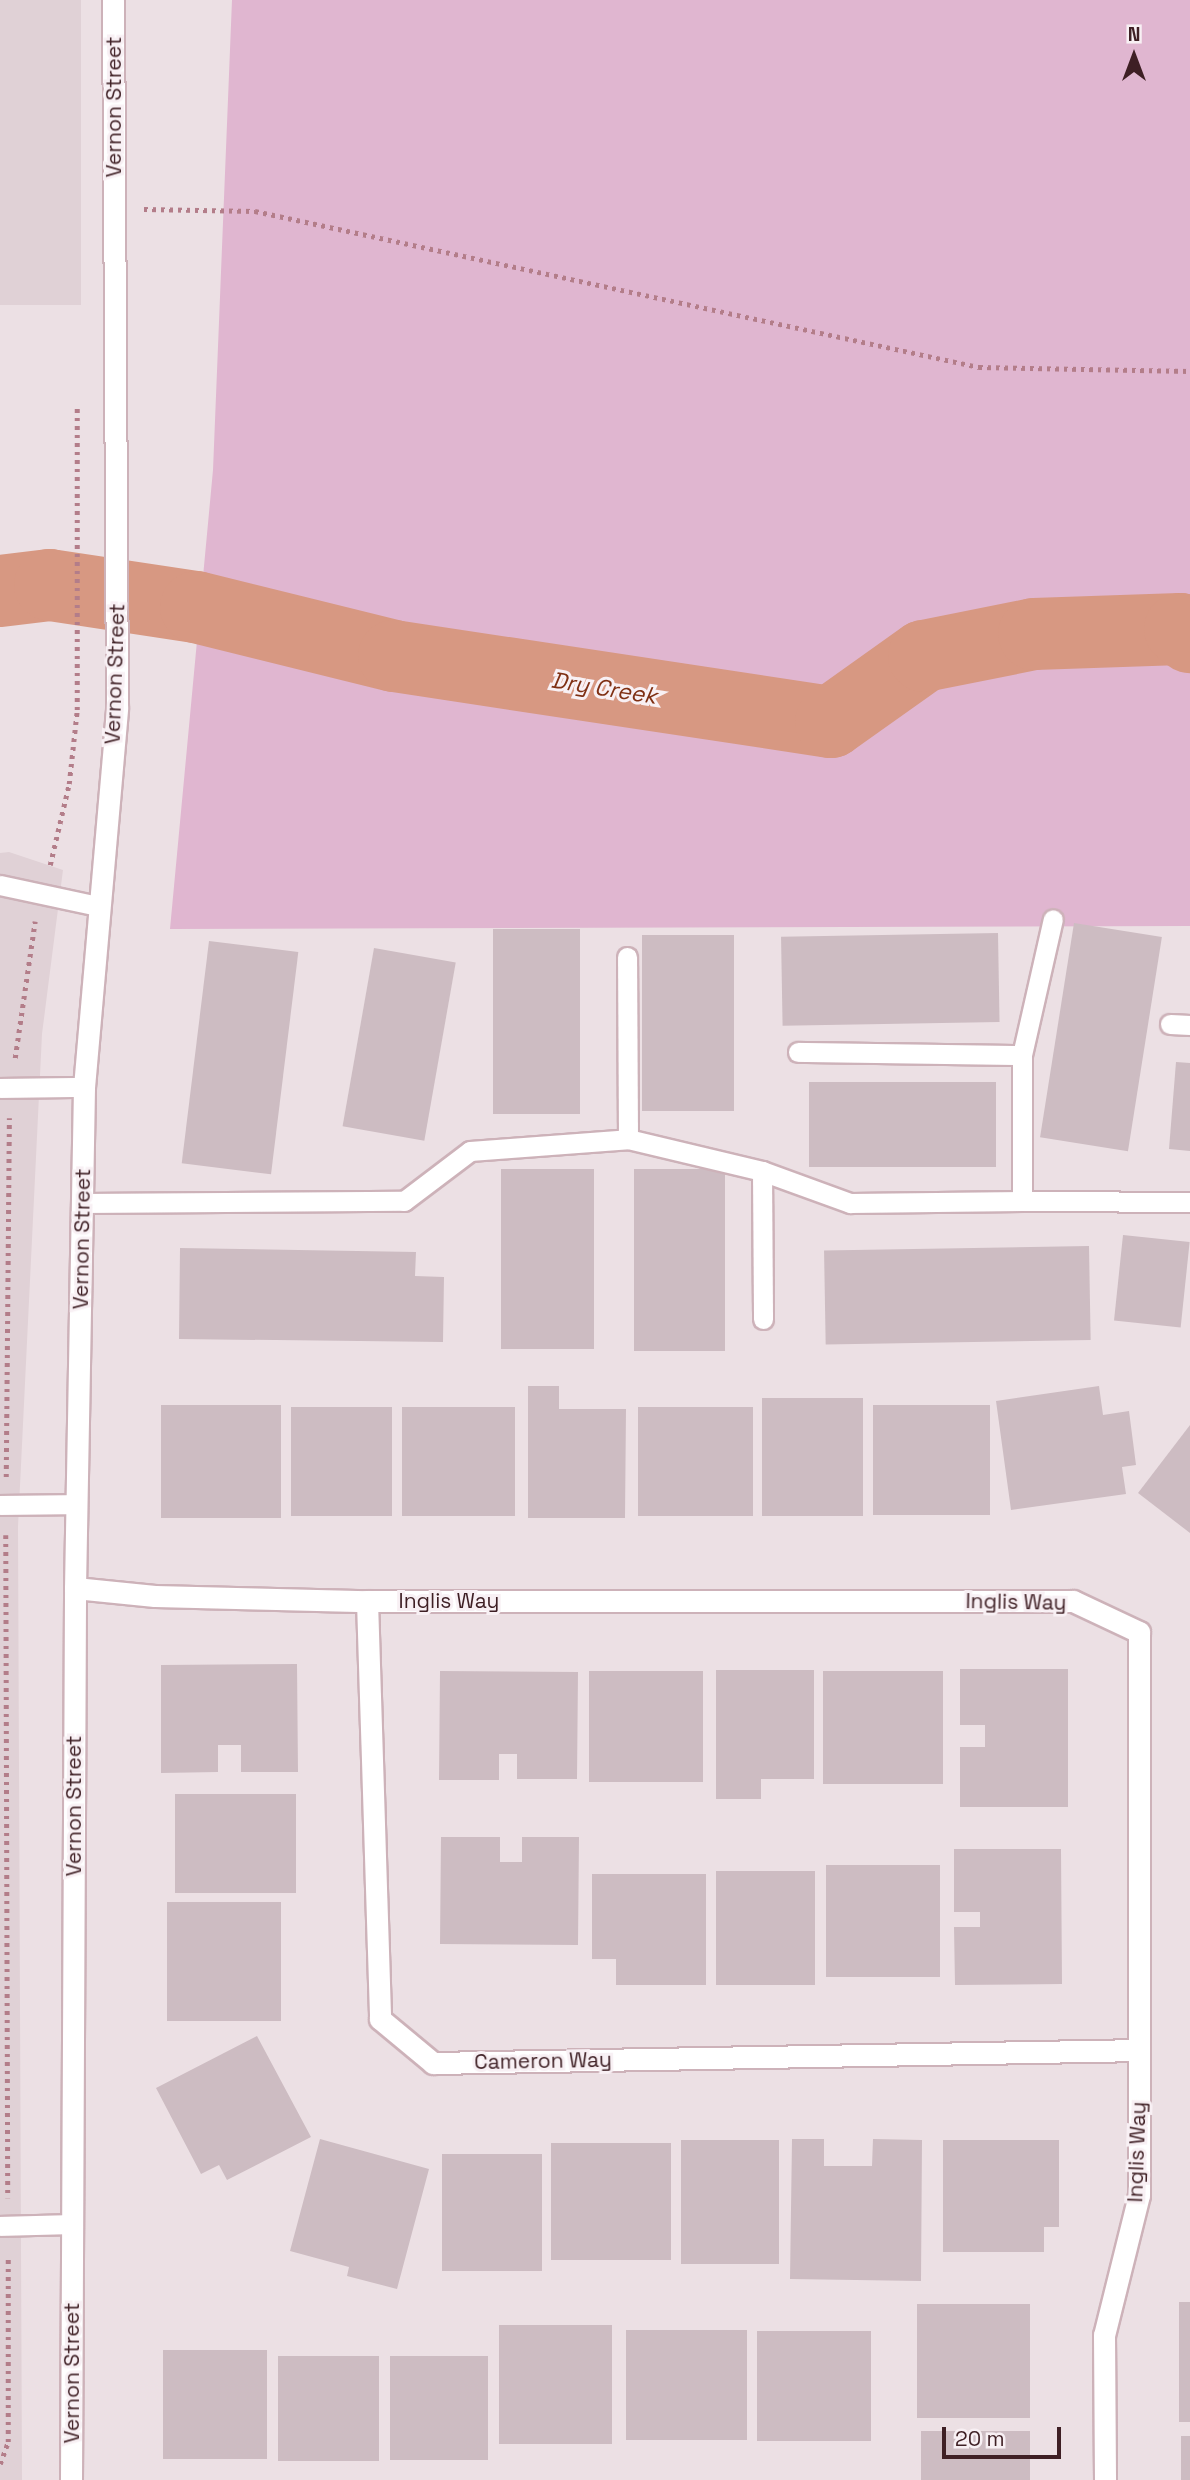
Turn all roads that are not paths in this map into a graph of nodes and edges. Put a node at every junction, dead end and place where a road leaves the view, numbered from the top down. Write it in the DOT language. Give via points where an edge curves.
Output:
graph roads {
  1 [pos="113,0"];
  2 [pos="0,885"];
  3 [pos="98,906"];
  4 [pos="1054,919"];
  5 [pos="627,957"];
  6 [pos="1170,1024"];
  7 [pos="1190,1025"];
  8 [pos="798,1052"];
  9 [pos="1022,1055"];
  10 [pos="6,1087"];
  11 [pos="85,1087"];
  12 [pos="628,1139"];
  13 [pos="762,1171"];
  14 [pos="1022,1201"];
  15 [pos="1190,1202"];
  16 [pos="82,1203"];
  17 [pos="763,1319"];
  18 [pos="3,1504"];
  19 [pos="77,1504"];
  20 [pos="75,1588"];
  21 [pos="367,1601"];
  22 [pos="1139,2049"];
  23 [pos="73,2224"];
  24 [pos="4,2226"];
  25 [pos="71,2480"];
  26 [pos="1105,2480"];
  1 -- 3 [label="street, Vernon Street" via="117,708"];
  2 -- 3 [label="lane"];
  3 -- 11 [label="street, Vernon Street"];
  4 -- 9 [label="lane"];
  5 -- 12 [label="lane"];
  6 -- 7 [label="lane"];
  8 -- 9 [label="lane"];
  9 -- 14 [label="lane"];
  10 -- 11 [label="lane"];
  11 -- 16 [label="street, Vernon Street"];
  12 -- 13 [label="lane"];
  12 -- 16 [label="lane" via="470,1151 404,1201"];
  13 -- 14 [label="lane" via="850,1203"];
  13 -- 17 [label="lane"];
  14 -- 15 [label="lane"];
  16 -- 19 [label="street, Vernon Street"];
  18 -- 19 [label="lane"];
  19 -- 20 [label="street, Vernon Street"];
  20 -- 21 [label="street, Inglis Way" via="155,1596"];
  20 -- 23 [label="street, Vernon Street"];
  21 -- 22 [label="street, Cameron Way" via="380,2019 433,2063"];
  21 -- 22 [label="street, Inglis Way" via="1073,1601 1139,1632"];
  22 -- 26 [label="street, Inglis Way" via="1139,2195 1104,2335"];
  23 -- 24 [label="lane"];
  23 -- 25 [label="street, Vernon Street"];
}
